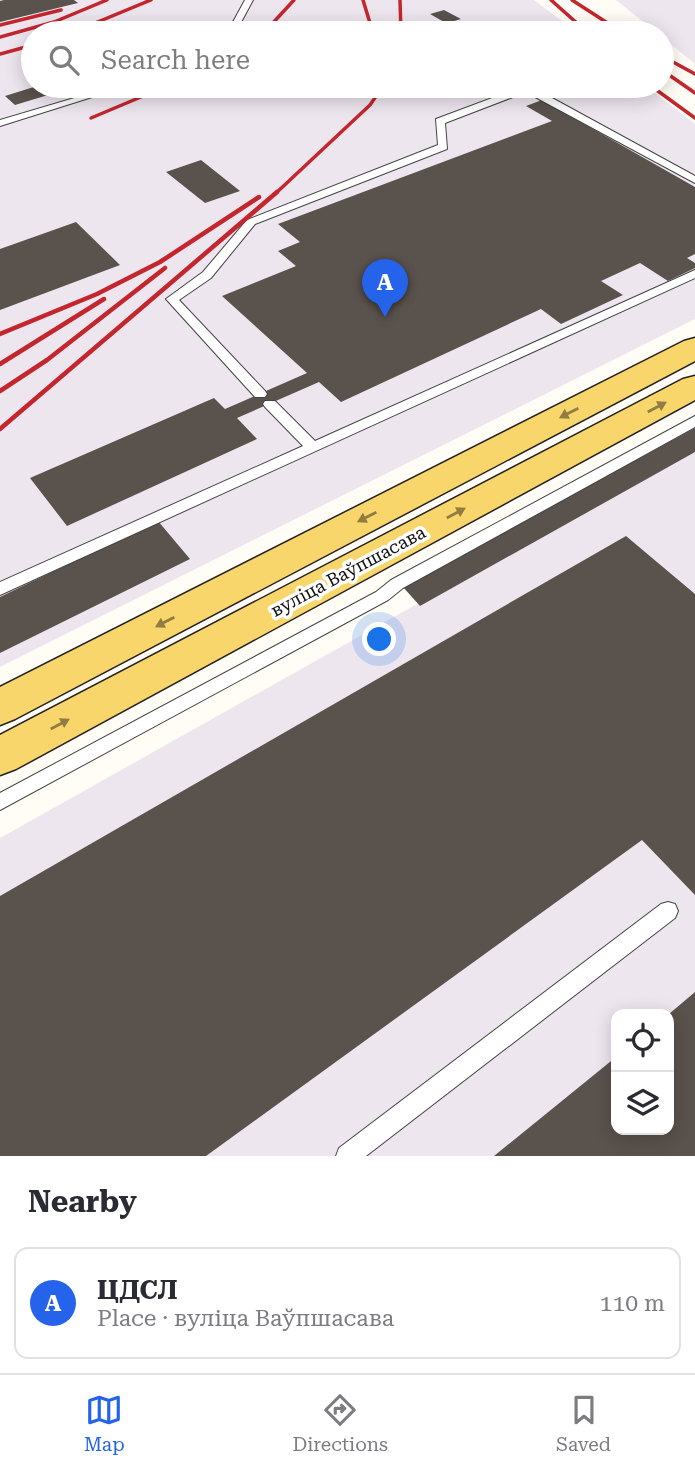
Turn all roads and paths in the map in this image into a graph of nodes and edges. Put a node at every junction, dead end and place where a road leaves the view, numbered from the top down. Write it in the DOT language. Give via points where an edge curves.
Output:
graph roads {
  1 [pos="249,0"];
  2 [pos="238,21"];
  3 [pos="84,98"];
  4 [pos="501,98"];
  5 [pos="545,98"];
  6 [pos="0,124"];
  7 [pos="695,180"];
  8 [pos="695,274"];
  9 [pos="695,348"];
  10 [pos="695,386"];
  11 [pos="695,421"];
  12 [pos="313,447"];
  13 [pos="0,589"];
  14 [pos="0,707"];
  15 [pos="0,756"];
  16 [pos="0,802"];
  17 [pos="668,911"];
  18 [pos="347,1156"];
  1 -- 2 [label="lane"];
  3 -- 6 [label="lane"];
  4 -- 12 [label="lane" via="440,121 443,148 251,222 207,275 172,299"];
  5 -- 7 [label="lane"];
  8 -- 12 [label="lane"];
  9 -- 14 [label="main road, one-way"];
  15 -- 10 [label="main road, вуліца Ваўпшасава, one-way"];
  11 -- 16 [label="lane"];
  12 -- 13 [label="lane"];
  17 -- 18 [label="lane"];
}
